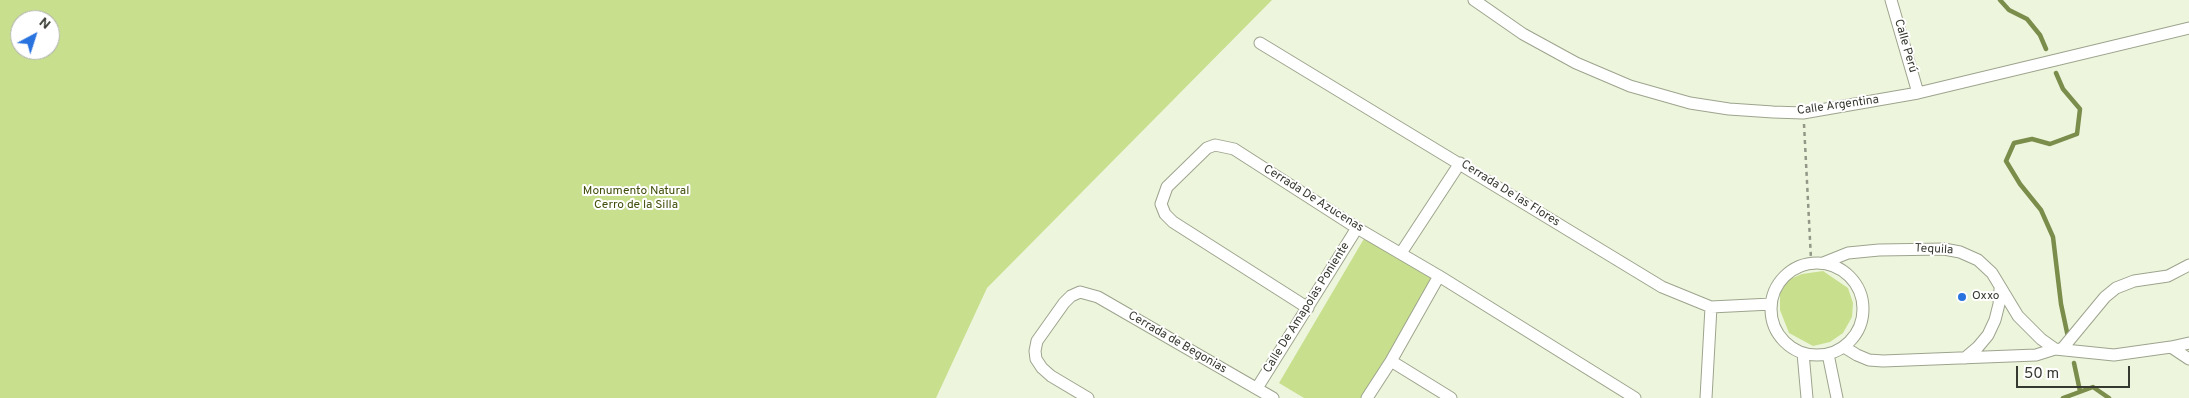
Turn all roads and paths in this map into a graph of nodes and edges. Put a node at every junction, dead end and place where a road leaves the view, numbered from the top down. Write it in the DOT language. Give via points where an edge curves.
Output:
graph roads {
  1 [pos="1474,0"];
  2 [pos="1891,0"];
  3 [pos="2189,28"];
  4 [pos="1260,43"];
  5 [pos="1918,93"];
  6 [pos="1803,113"];
  7 [pos="1460,163"];
  8 [pos="1357,228"];
  9 [pos="1401,253"];
  10 [pos="1811,263"];
  11 [pos="1823,263"];
  12 [pos="2189,264"];
  13 [pos="1440,276"];
  14 [pos="2000,287"];
  15 [pos="1771,304"];
  16 [pos="1308,308"];
  17 [pos="1711,308"];
  18 [pos="2189,343"];
  19 [pos="1844,347"];
  20 [pos="2171,347"];
  21 [pos="2059,349"];
  22 [pos="1803,353"];
  23 [pos="1828,354"];
  24 [pos="1965,358"];
  25 [pos="2189,359"];
  26 [pos="1391,361"];
  27 [pos="1257,388"];
  28 [pos="1088,398"];
  29 [pos="1274,398"];
  30 [pos="1367,398"];
  31 [pos="1451,398"];
  32 [pos="1635,398"];
  33 [pos="1706,398"];
  34 [pos="1806,398"];
  35 [pos="1837,398"];
  1 -- 6 [label="street, Calle Argentina" via="1522,34 1576,63 1630,86 1729,110"];
  2 -- 5 [label="street, Calle Perú"];
  3 -- 5 [label="street, Calle Argentina"];
  4 -- 7 [label="street, Cerrada De las Flores"];
  5 -- 6 [label="street, Calle Argentina"];
  6 -- 10 [label="path"];
  7 -- 9 [label="street"];
  7 -- 17 [label="street, Cerrada De las Flores" via="1662,287"];
  8 -- 9 [label="street, Cerrada De Azucenas"];
  8 -- 16 [label="street, Calle De Amapolas Poniente"];
  8 -- 16 [label="street, Cerrada De Azucenas" via="1225,146 1207,148 1167,187 1161,204 1173,222"];
  9 -- 13 [label="street, Cerrada De Azucenas"];
  10 -- 11 [label="street"];
  10 -- 15 [label="street" via="1799,266 1784,277 1774,292"];
  11 -- 14 [label="street, Tequila" via="1848,252 1944,249 1978,260 1992,273"];
  11 -- 19 [label="street" via="1851,277 1860,290 1862,321 1855,336"];
  12 -- 21 [label="street" via="2173,274 2134,281 2116,288"];
  13 -- 26 [label="street"];
  13 -- 32 [label="street, Cerrada De Azucenas"];
  14 -- 21 [label="street, Tequila" via="2029,328"];
  14 -- 24 [label="street" via="1996,320 1988,335"];
  15 -- 17 [label="street, Cerrada De las Flores"];
  15 -- 22 [label="street" via="1772,320 1778,334 1789,346"];
  16 -- 27 [label="street, Calle De Amapolas Poniente"];
  17 -- 33 [label="street"];
  18 -- 20 [label="street"];
  19 -- 23 [label="street"];
  19 -- 24 [label="street" via="1869,360"];
  20 -- 21 [label="street" via="2114,355"];
  20 -- 25 [label="street"];
  21 -- 24 [label="street" via="2036,355"];
  22 -- 23 [label="street"];
  22 -- 34 [label="street"];
  23 -- 35 [label="street"];
  26 -- 30 [label="street"];
  26 -- 31 [label="street"];
  27 -- 28 [label="street, Cerrada de Begonias" via="1098,297 1080,292 1064,303 1037,342 1036,359 1051,376"];
  27 -- 29 [label="street, Cerrada de Begonias"];
}
